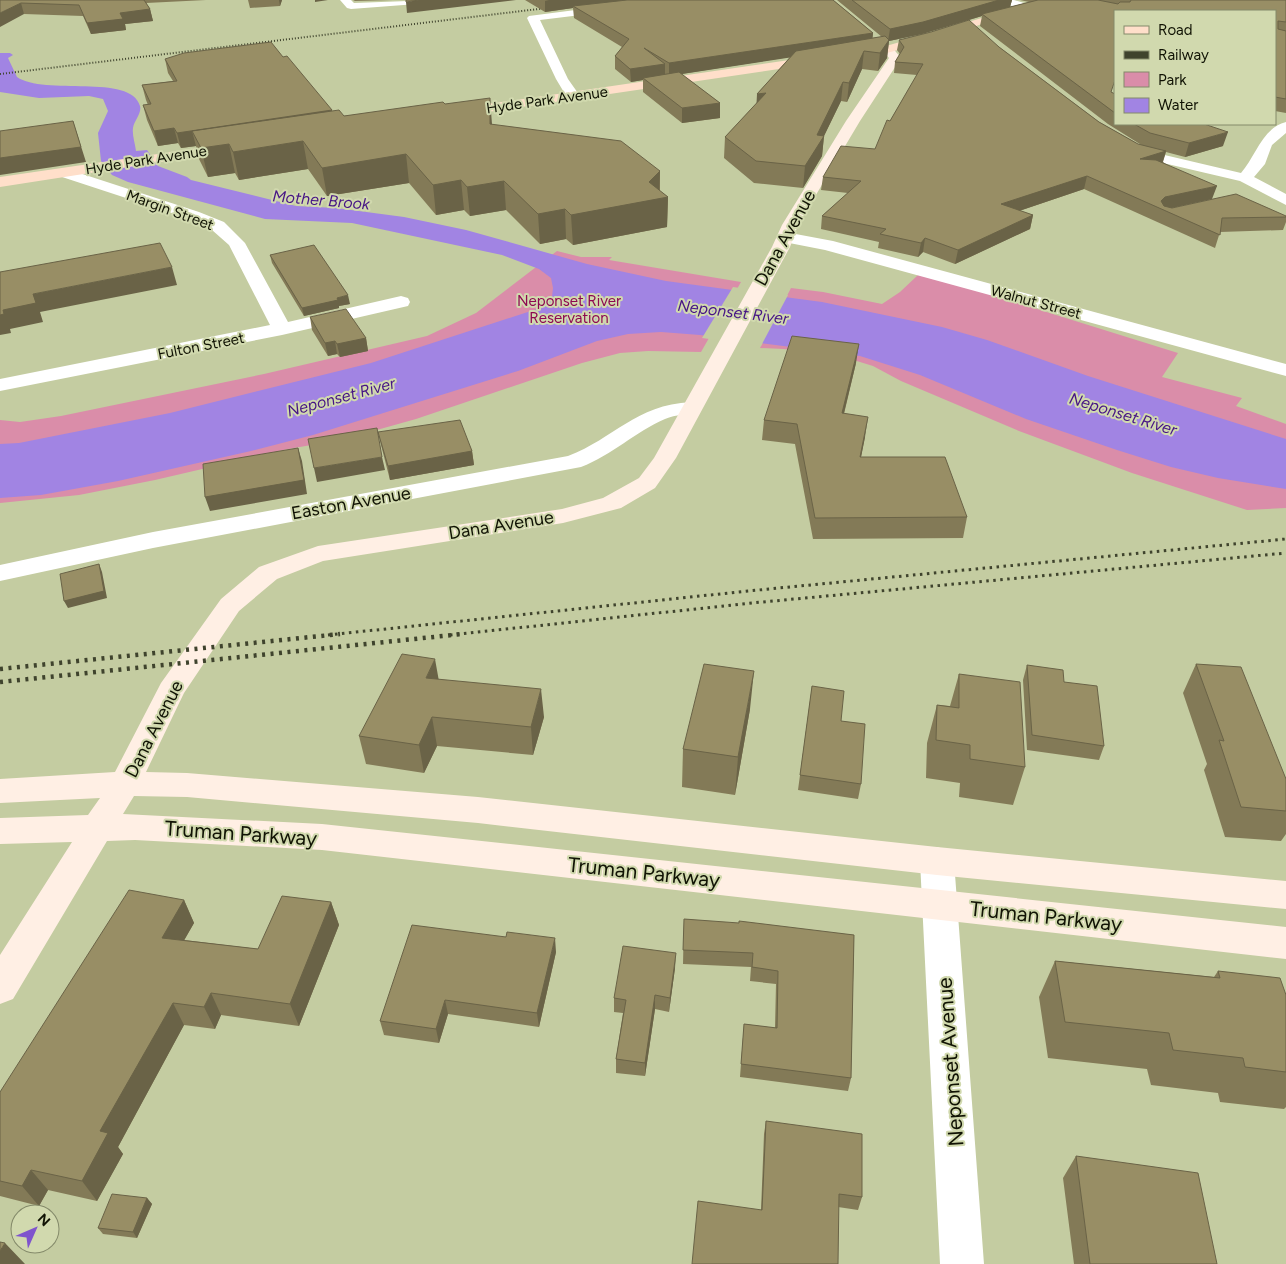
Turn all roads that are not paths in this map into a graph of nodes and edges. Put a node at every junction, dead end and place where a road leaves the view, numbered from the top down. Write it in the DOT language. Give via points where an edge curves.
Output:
graph roads {
  1 [pos="345,0"];
  2 [pos="430,0"];
  3 [pos="679,0"];
  4 [pos="1002,0"];
  5 [pos="1062,0"];
  6 [pos="1030,8"];
  7 [pos="882,45"];
  8 [pos="573,96"];
  9 [pos="444,115"];
  10 [pos="1286,126"];
  11 [pos="1117,138"];
  12 [pos="246,146"];
  13 [pos="64,173"];
  14 [pos="1245,178"];
  15 [pos="0,182"];
  16 [pos="1272,192"];
  17 [pos="1250,196"];
  18 [pos="1286,200"];
  19 [pos="786,237"];
  20 [pos="401,302"];
  21 [pos="282,329"];
  22 [pos="1286,370"];
  23 [pos="0,385"];
  24 [pos="691,408"];
  25 [pos="0,573"];
  26 [pos="125,784"];
  27 [pos="0,790"];
  28 [pos="99,827"];
  29 [pos="0,831"];
  30 [pos="937,861"];
  31 [pos="1286,895"];
  32 [pos="940,904"];
  33 [pos="1286,943"];
  34 [pos="0,987"];
  35 [pos="962,1264"];
  1 -- 2 [label="street" via="351,6"];
  3 -- 8 [label="street" via="533,18"];
  4 -- 6 [label="street"];
  5 -- 6 [label="main road, Hyde Park Avenue"];
  6 -- 7 [label="main road, Hyde Park Avenue" via="992,18 974,29"];
  7 -- 8 [label="main road, Hyde Park Avenue"];
  7 -- 19 [label="street, Dana Avenue" via="895,58 853,121 790,225"];
  8 -- 9 [label="main road, Hyde Park Avenue"];
  10 -- 14 [label="street" via="1266,143 1257,164"];
  11 -- 14 [label="street" via="1151,156"];
  12 -- 13 [label="main road, Hyde Park Avenue"];
  13 -- 15 [label="main road, Hyde Park Avenue"];
  13 -- 21 [label="street, Margin Street" via="218,226 236,242"];
  14 -- 16 [label="street"];
  16 -- 17 [label="street"];
  16 -- 18 [label="street"];
  19 -- 22 [label="street, Walnut Street" via="827,245"];
  19 -- 24 [label="street, Dana Avenue"];
  20 -- 21 [label="street, Fulton Street"];
  21 -- 23 [label="street, Fulton Street"];
  24 -- 25 [label="street, Easton Avenue" via="654,415 594,455 573,462 153,540"];
  24 -- 26 [label="street, Dana Avenue" via="665,458 650,478 612,503 563,516 318,554 268,573 230,605 171,690"];
  26 -- 27 [label="street"];
  26 -- 28 [label="street, Dana Avenue"];
  26 -- 30 [label="street" via="187,785 478,810"];
  28 -- 29 [label="street, Truman Parkway"];
  28 -- 32 [label="street, Truman Parkway" via="322,837"];
  28 -- 34 [label="street, Dana Avenue"];
  30 -- 31 [label="street"];
  30 -- 32 [label="street, Neponset Avenue"];
  32 -- 33 [label="street, Truman Parkway"];
  32 -- 35 [label="street, Neponset Avenue"];
}
